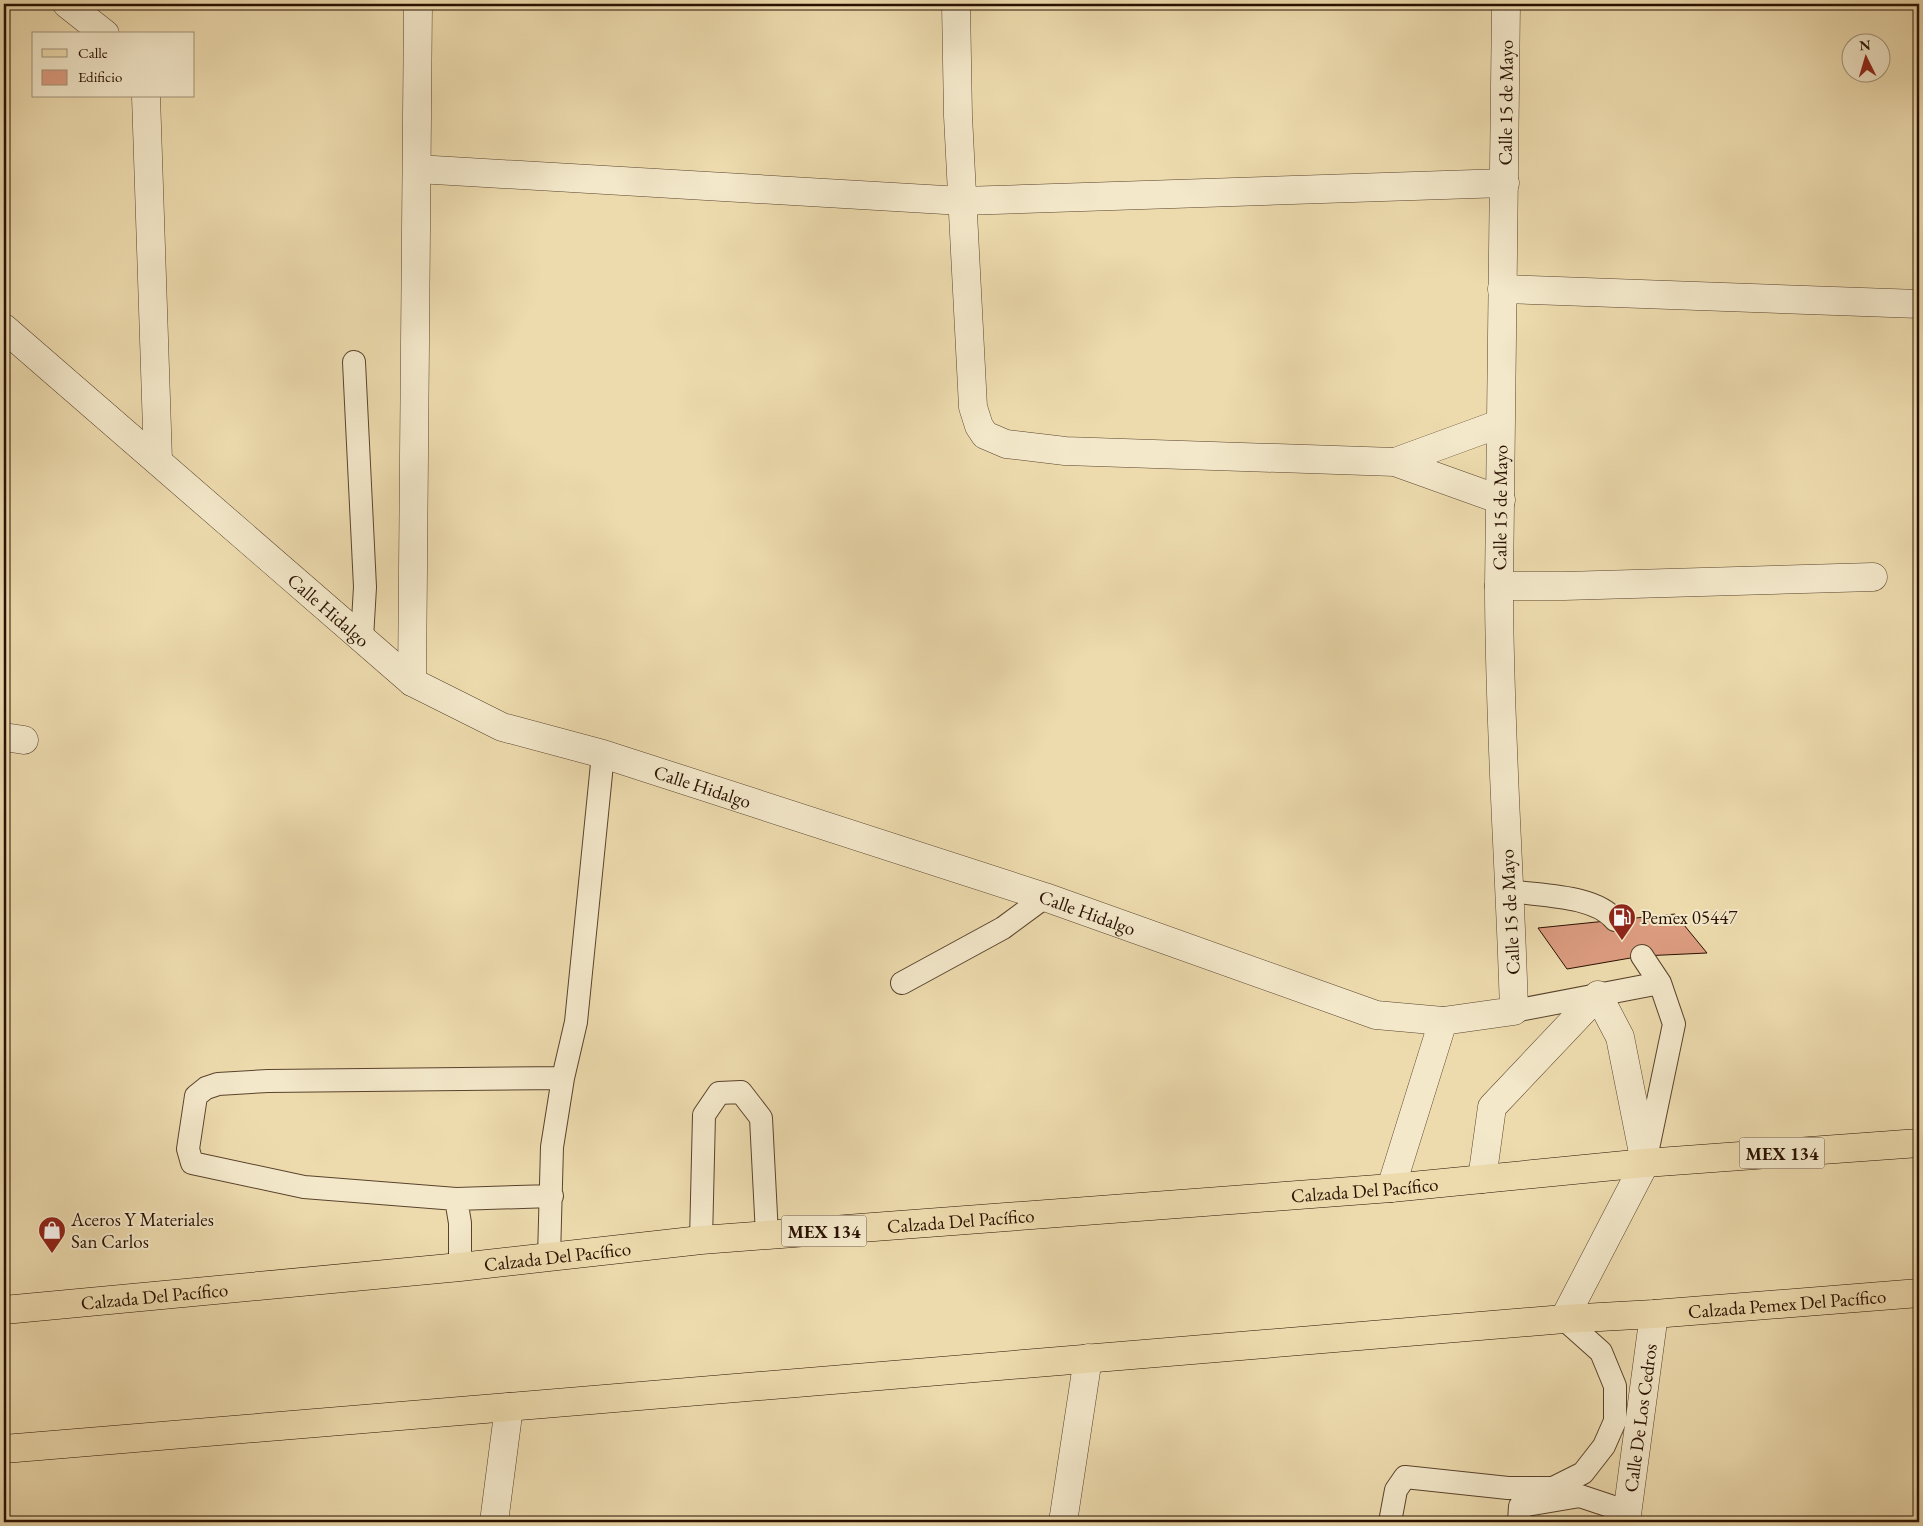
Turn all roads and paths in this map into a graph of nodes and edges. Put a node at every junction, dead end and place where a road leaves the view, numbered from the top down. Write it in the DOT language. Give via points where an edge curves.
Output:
graph roads {
  1 [pos="67,4"];
  2 [pos="418,4"];
  3 [pos="956,4"];
  4 [pos="1506,4"];
  5 [pos="102,32"];
  6 [pos="146,98"];
  7 [pos="416,169"];
  8 [pos="1505,183"];
  9 [pos="962,201"];
  10 [pos="1502,289"];
  11 [pos="1919,304"];
  12 [pos="4,328"];
  13 [pos="354,362"];
  14 [pos="1499,424"];
  15 [pos="158,460"];
  16 [pos="1395,462"];
  17 [pos="1501,500"];
  18 [pos="1873,577"];
  19 [pos="1499,586"];
  20 [pos="362,638"];
  21 [pos="412,682"];
  22 [pos="603,754"];
  23 [pos="1510,891"];
  24 [pos="1045,898"];
  25 [pos="1615,920"];
  26 [pos="1642,956"];
  27 [pos="902,982"];
  28 [pos="1660,983"];
  29 [pos="1598,995"];
  30 [pos="1514,1011"];
  31 [pos="1443,1021"];
  32 [pos="563,1078"];
  33 [pos="1919,1143"];
  34 [pos="1644,1164"];
  35 [pos="1482,1179"];
  36 [pos="1391,1188"];
  37 [pos="552,1196"];
  38 [pos="456,1199"];
  39 [pos="767,1235"];
  40 [pos="701,1240"];
  41 [pos="549,1257"];
  42 [pos="460,1267"];
  43 [pos="1919,1293"];
  44 [pos="4,1310"];
  45 [pos="1654,1314"];
  46 [pos="1564,1319"];
  47 [pos="1088,1358"];
  48 [pos="508,1407"];
  49 [pos="4,1449"];
  50 [pos="1516,1505"];
  51 [pos="1627,1517"];
  52 [pos="494,1522"];
  53 [pos="1063,1522"];
  54 [pos="1390,1522"];
  1 -- 5 [label="street"];
  2 -- 7 [label="street"];
  3 -- 9 [label="street"];
  4 -- 8 [label="street, Calle 15 de Mayo"];
  6 -- 15 [label="street"];
  7 -- 9 [label="street"];
  7 -- 21 [label="street"];
  8 -- 9 [label="street"];
  8 -- 10 [label="street, Calle 15 de Mayo"];
  9 -- 16 [label="street" via="973,407 985,436 994,441 1066,451"];
  10 -- 11 [label="street"];
  10 -- 14 [label="street, Calle 15 de Mayo"];
  12 -- 15 [label="street, Calle Hidalgo"];
  13 -- 20 [label="lane" via="365,588"];
  14 -- 16 [label="street"];
  14 -- 17 [label="street, Calle 15 de Mayo"];
  15 -- 20 [label="street, Calle Hidalgo"];
  16 -- 17 [label="street"];
  17 -- 19 [label="street, Calle 15 de Mayo"];
  18 -- 19 [label="street"];
  19 -- 23 [label="street, Calle 15 de Mayo"];
  20 -- 21 [label="street, Calle Hidalgo"];
  21 -- 22 [label="street, Calle Hidalgo" via="502,727"];
  22 -- 24 [label="street, Calle Hidalgo"];
  22 -- 32 [label="lane" via="576,1022"];
  23 -- 25 [label="lane" via="1591,903 1604,909"];
  23 -- 30 [label="street, Calle 15 de Mayo"];
  24 -- 27 [label="lane" via="1003,928"];
  24 -- 31 [label="street, Calle Hidalgo" via="1376,1015"];
  26 -- 28 [label="lane"];
  28 -- 29 [label="lane"];
  28 -- 34 [label="lane" via="1674,1024"];
  29 -- 30 [label="lane"];
  29 -- 34 [label="street" via="1620,1037"];
  29 -- 35 [label="street" via="1492,1107"];
  30 -- 31 [label="street, Calle Hidalgo"];
  31 -- 36 [label="street"];
  32 -- 37 [label="lane" via="552,1147"];
  32 -- 38 [label="lane" via="268,1081 218,1084 196,1096 188,1149 192,1163 304,1187"];
  33 -- 34 [label="main road, Calzada Del Pacífico / MEX 134"];
  34 -- 35 [label="main road, Calzada Del Pacífico / MEX 134"];
  34 -- 46 [label="street"];
  35 -- 36 [label="main road, Calzada Del Pacífico / MEX 134"];
  36 -- 39 [label="main road, Calzada Del Pacífico / MEX 134"];
  37 -- 38 [label="lane"];
  37 -- 41 [label="lane"];
  38 -- 42 [label="lane" via="460,1224"];
  39 -- 40 [label="main road, Calzada Del Pacífico / MEX 134"];
  39 -- 40 [label="lane" via="761,1118 741,1092 719,1093 704,1115"];
  40 -- 41 [label="main road, Calzada Del Pacífico / MEX 134"];
  41 -- 42 [label="main road, Calzada Del Pacífico / MEX 134"];
  42 -- 44 [label="main road, Calzada Del Pacífico / MEX 134"];
  43 -- 45 [label="main road, Calzada Pemex Del Pacífico"];
  45 -- 46 [label="main road"];
  45 -- 51 [label="street, Calle De Los Cedros"];
  46 -- 47 [label="main road"];
  46 -- 50 [label="lane" via="1601,1352 1615,1386 1615,1421 1604,1446 1583,1472"];
  47 -- 48 [label="main road"];
  47 -- 53 [label="street"];
  48 -- 49 [label="main road"];
  48 -- 52 [label="street"];
  50 -- 51 [label="lane" via="1580,1496"];
  50 -- 54 [label="lane" via="1404,1477 1396,1490"];
}
